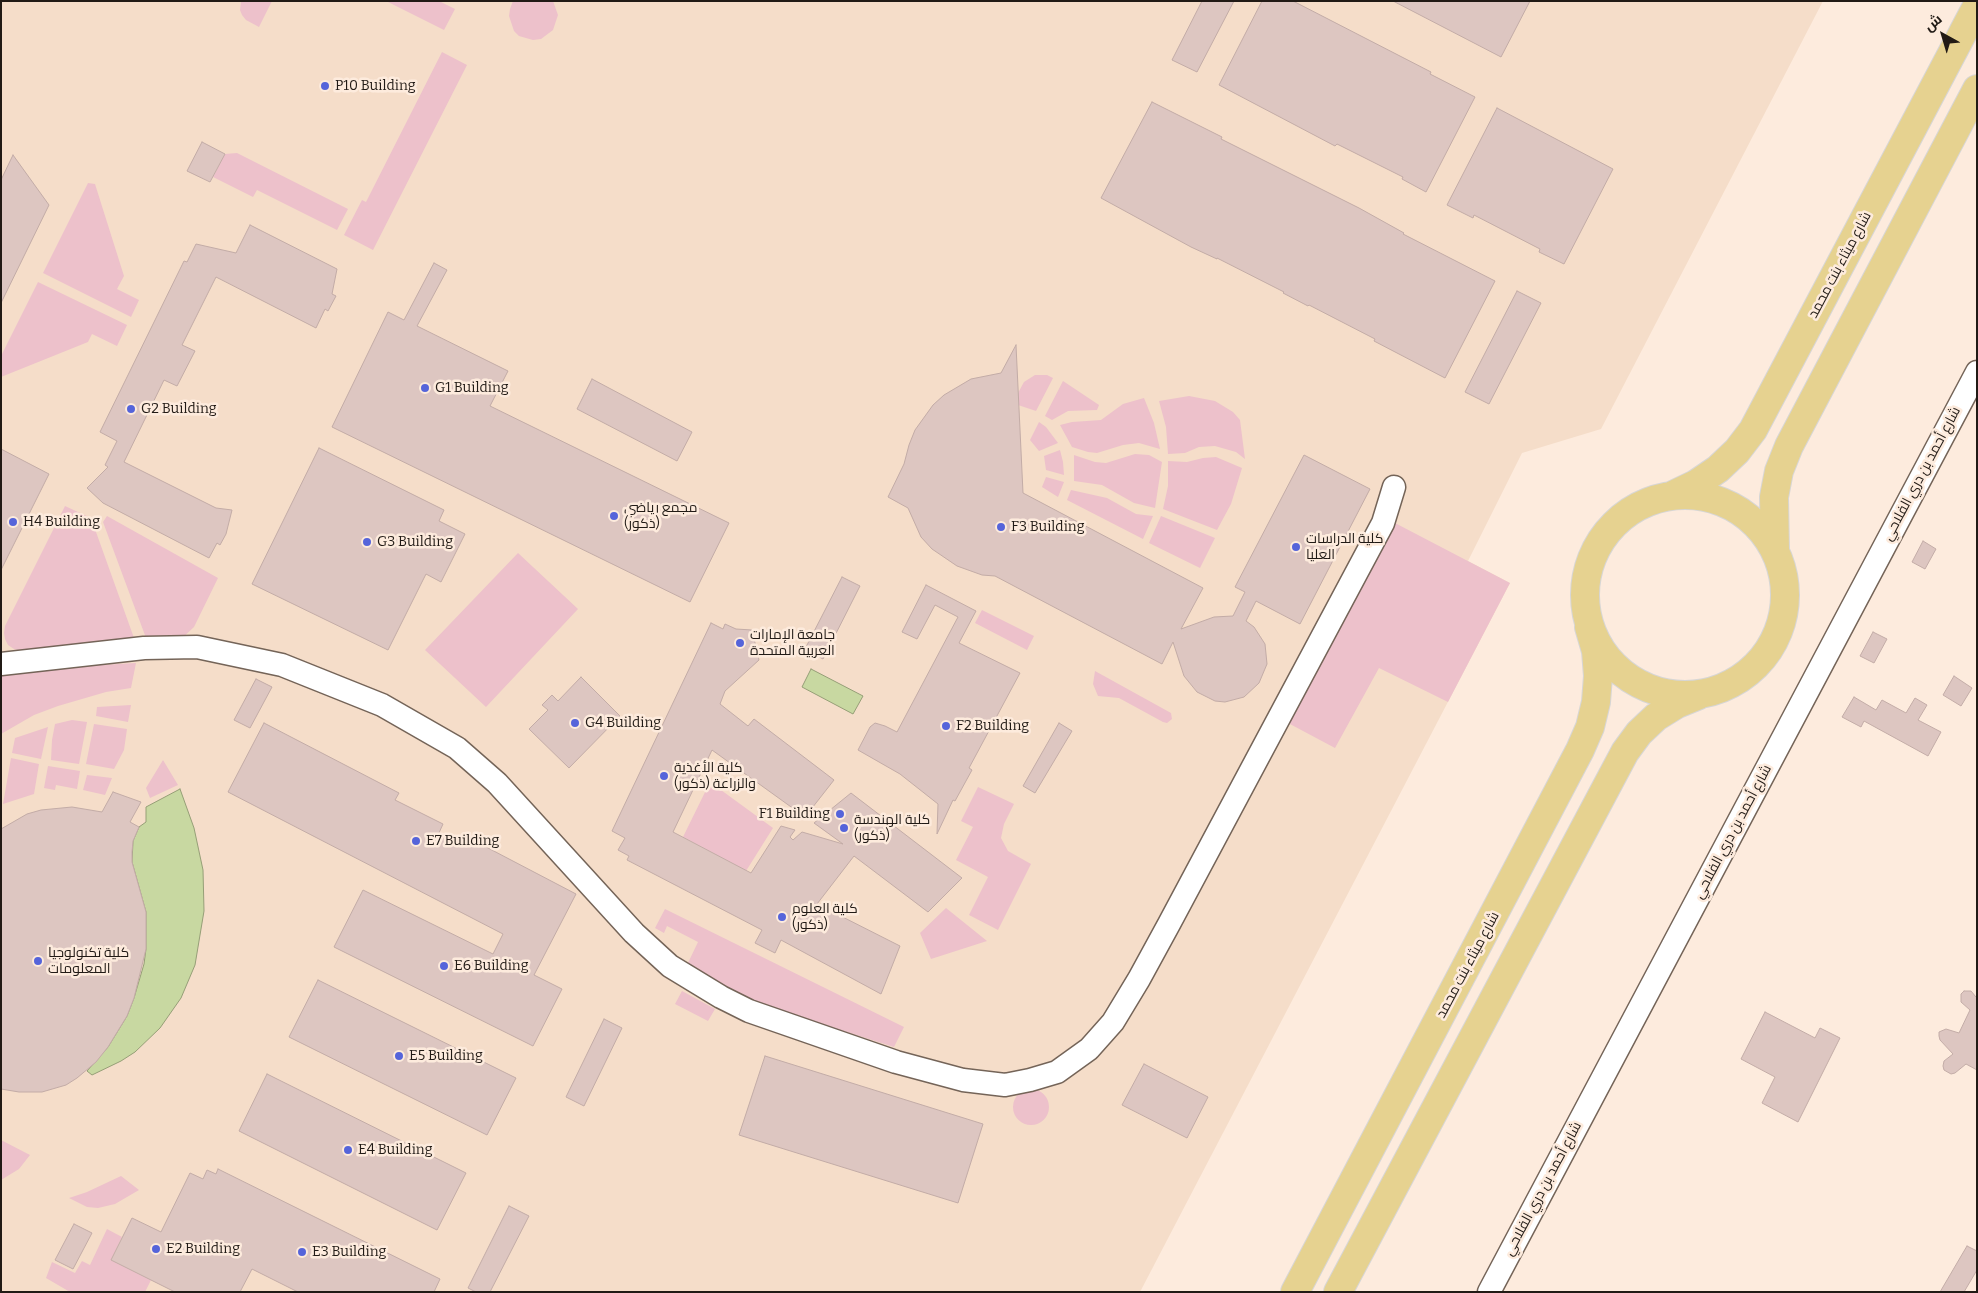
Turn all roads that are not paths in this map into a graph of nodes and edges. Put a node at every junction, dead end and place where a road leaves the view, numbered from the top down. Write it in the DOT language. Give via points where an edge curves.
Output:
graph roads {
  1 [pos="1977,6"];
  2 [pos="1977,89"];
  3 [pos="1977,372"];
  4 [pos="1394,487"];
  5 [pos="1672,496"];
  6 [pos="1775,550"];
  7 [pos="1589,627"];
  8 [pos="1,664"];
  9 [pos="1698,695"];
  10 [pos="1296,1292"];
  11 [pos="1338,1292"];
  12 [pos="1489,1292"];
  1 -- 5 [label="main road, شارع ميثاء بنت محمد" via="1753,430 1718,469"];
  2 -- 6 [label="main road" via="1789,446 1774,497"];
  3 -- 12 [label="street, شارع أحمد بن دري الفلاحي"];
  4 -- 8 [label="street" via="1383,523 1169,924 1113,1022 1089,1049 1057,1072 1005,1085 963,1080 896,1062 750,1011 712,992 670,966 634,933 497,783 456,748 382,705 282,665 198,646 144,648"];
  5 -- 6 [label="main road" via="1690,495 1724,502 1754,522"];
  5 -- 7 [label="main road" via="1656,499 1628,512 1604,535 1589,564 1585,580 1584,604"];
  6 -- 9 [label="main road" via="1785,596 1774,642 1743,677"];
  7 -- 9 [label="main road" via="1605,658 1631,680 1664,694"];
  7 -- 10 [label="main road, شارع ميثاء بنت محمد" via="1596,651 1597,693 1590,727 1580,750"];
  9 -- 11 [label="main road" via="1656,717 1624,752"];
}
